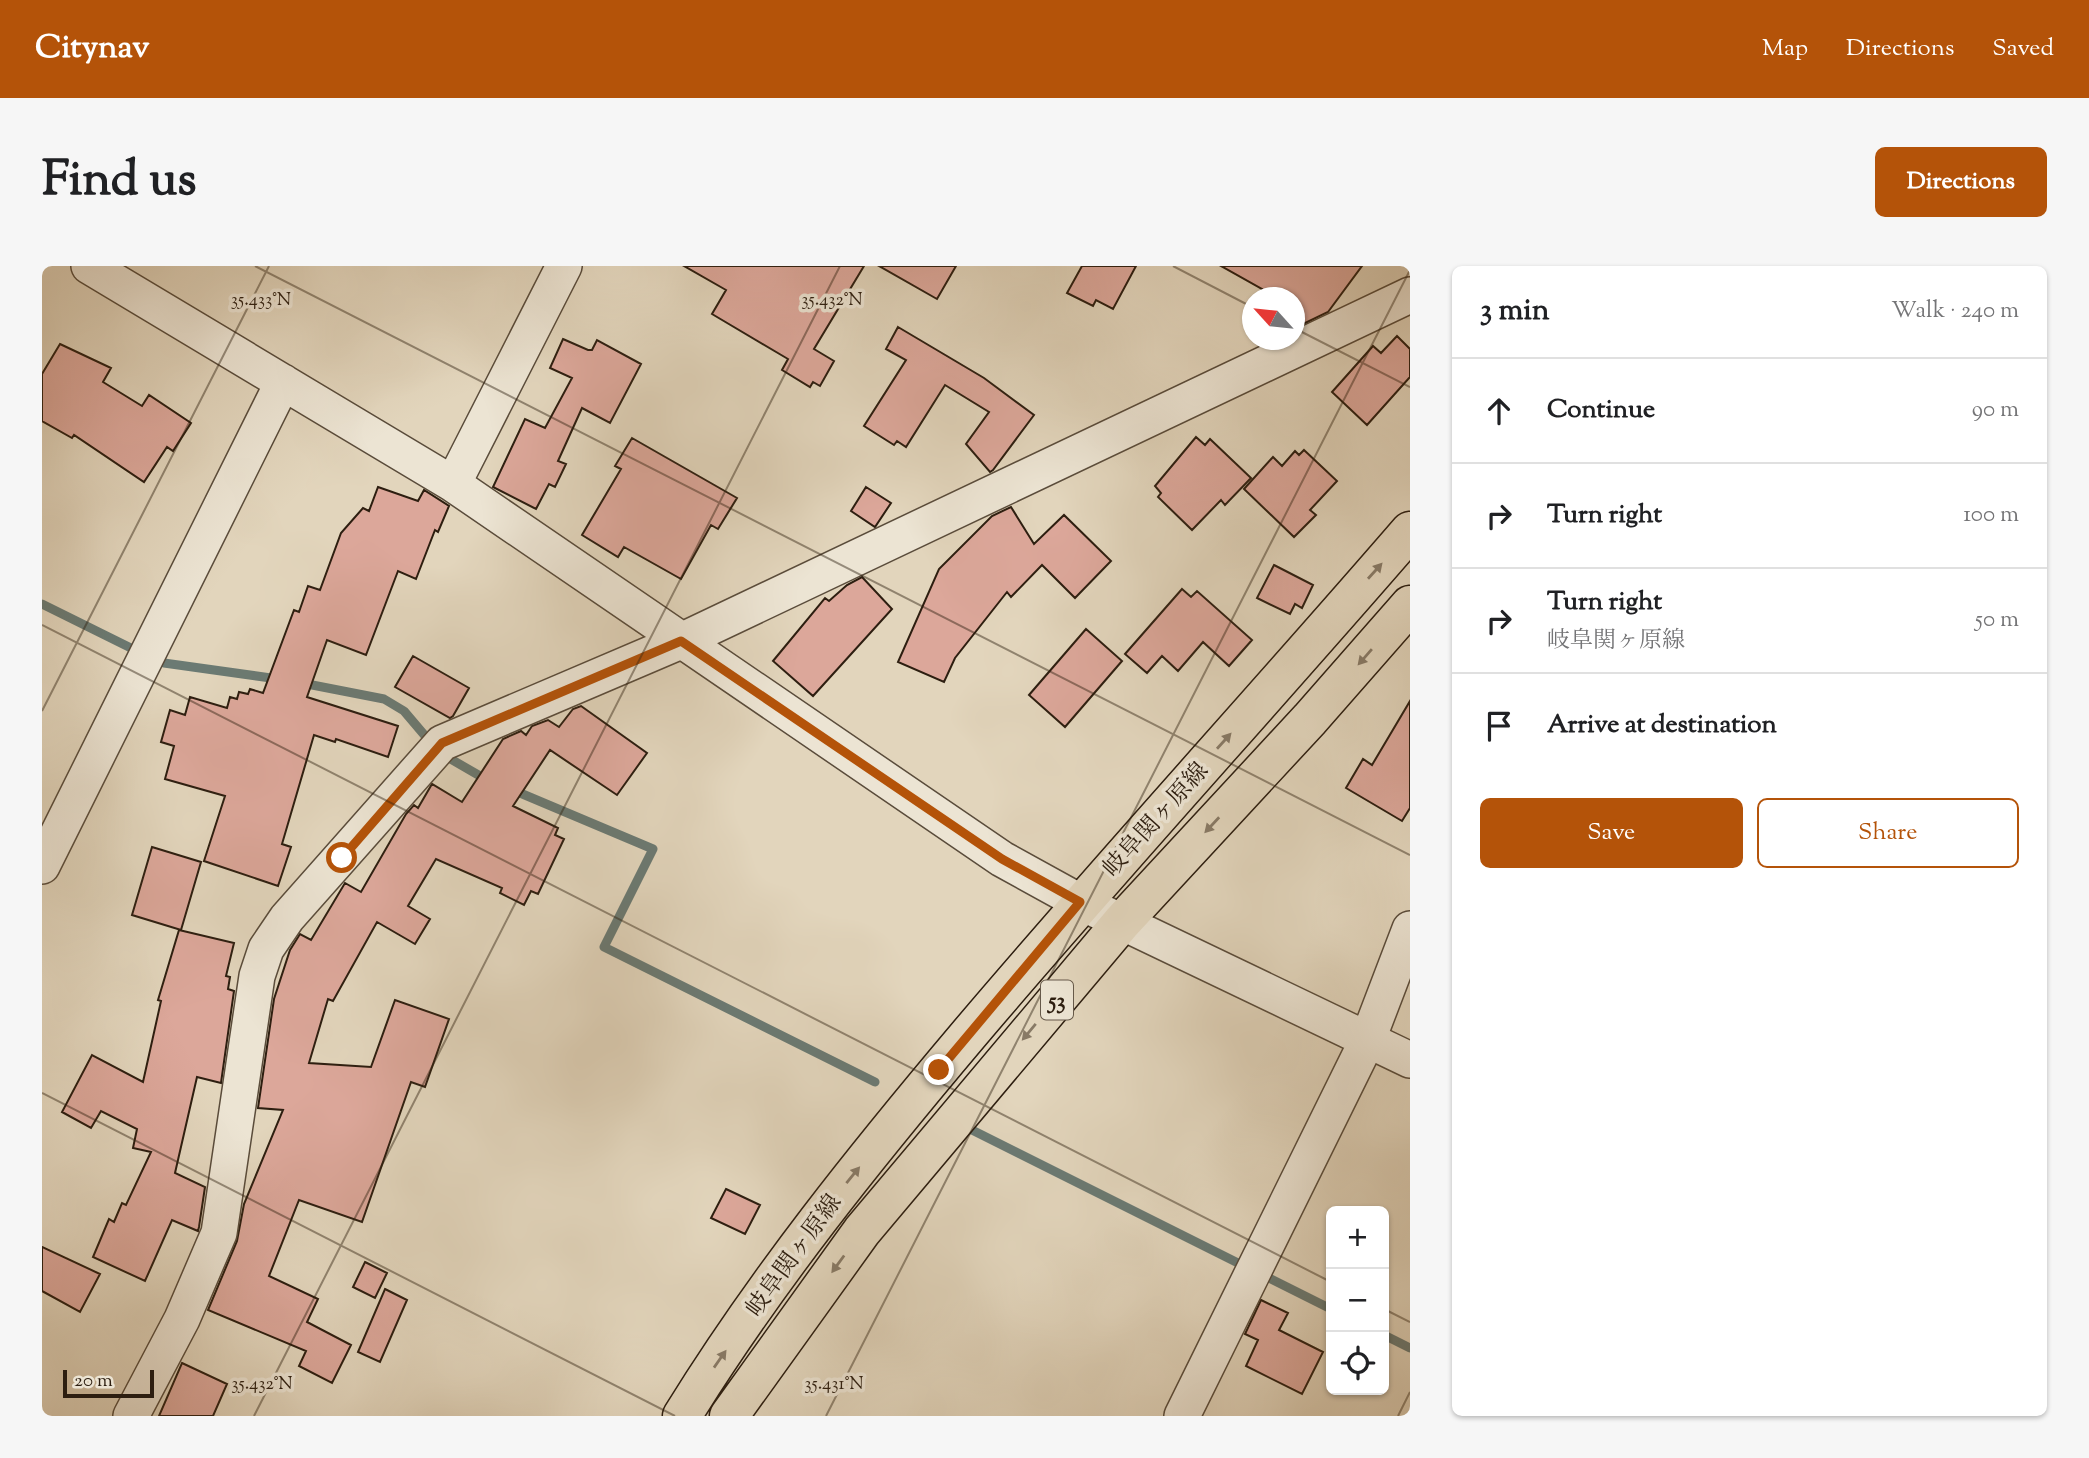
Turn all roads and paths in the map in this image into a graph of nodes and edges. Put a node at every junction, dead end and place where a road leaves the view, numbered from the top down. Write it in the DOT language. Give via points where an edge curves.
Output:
graph roads {
  1 [pos="89,266"];
  2 [pos="564,266"];
  3 [pos="1410,295"];
  4 [pos="283,382"];
  5 [pos="453,484"];
  6 [pos="1410,531"];
  7 [pos="1410,605"];
  8 [pos="681,641"];
  9 [pos="42,866"];
  10 [pos="1080,902"];
  11 [pos="1122,922"];
  12 [pos="1410,929"];
  13 [pos="1368,1039"];
  14 [pos="1410,1060"];
  15 [pos="131,1416"];
  16 [pos="682,1416"];
  17 [pos="729,1416"];
  18 [pos="1182,1416"];
  1 -- 4 [label="street"];
  2 -- 5 [label="street"];
  3 -- 8 [label="street"];
  4 -- 5 [label="street"];
  4 -- 9 [label="street"];
  5 -- 8 [label="street"];
  10 -- 6 [label="main road, 岐阜関ヶ原線 / 53, one-way"];
  7 -- 11 [label="main road, 岐阜関ヶ原線 / 53, one-way"];
  8 -- 10 [label="street" via="1002,859"];
  8 -- 15 [label="street" via="442,743 286,918 266,949 257,976 219,1233 182,1319"];
  10 -- 11 [label="street"];
  16 -- 10 [label="main road, 岐阜関ヶ原線 / 53, one-way" via="829,1203"];
  11 -- 13 [label="street"];
  11 -- 17 [label="main road, 岐阜関ヶ原線 / 53, one-way" via="862,1231"];
  12 -- 13 [label="street"];
  13 -- 14 [label="street"];
  13 -- 18 [label="street"];
}
